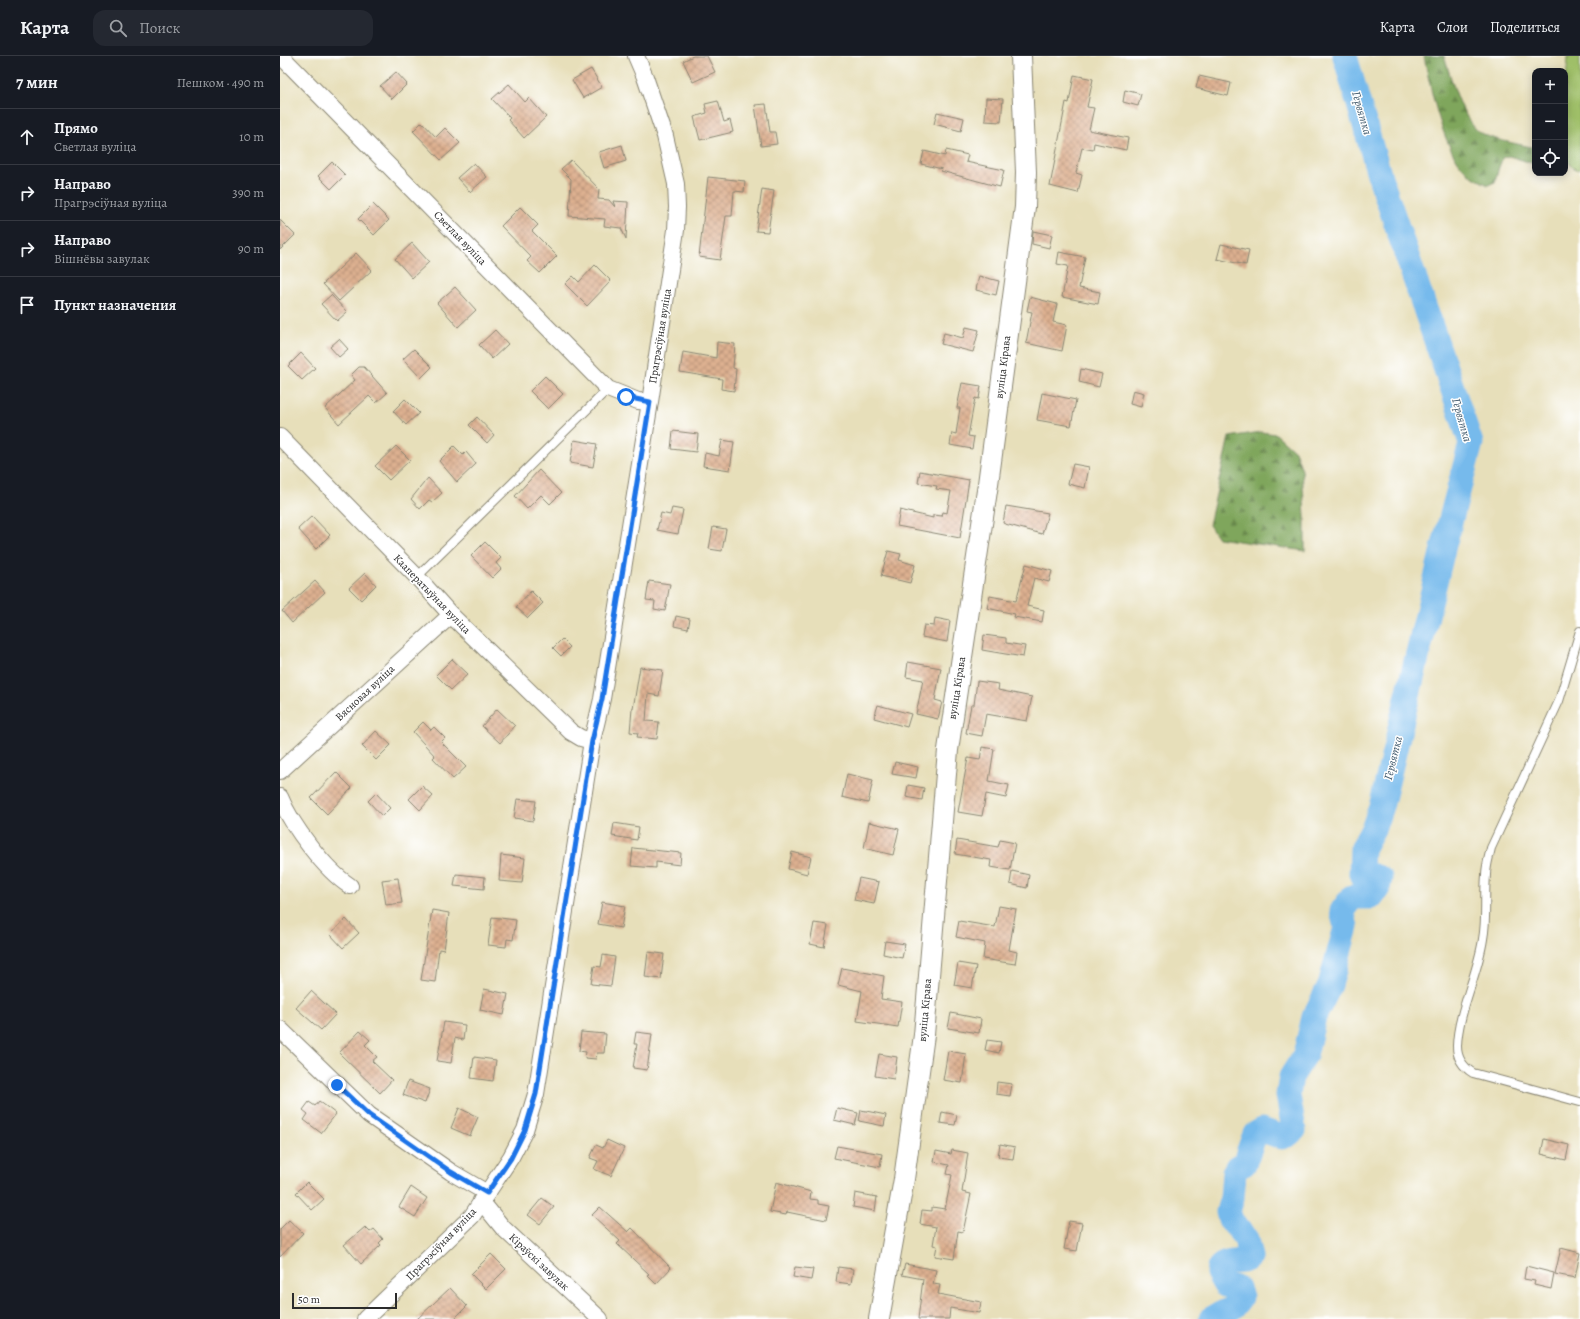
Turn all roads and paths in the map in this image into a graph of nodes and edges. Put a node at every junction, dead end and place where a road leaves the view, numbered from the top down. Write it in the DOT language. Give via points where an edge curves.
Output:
graph roads {
  1 [pos="281,56"];
  2 [pos="636,56"];
  3 [pos="1021,56"];
  4 [pos="608,389"];
  5 [pos="650,402"];
  6 [pos="280,437"];
  7 [pos="417,577"];
  8 [pos="451,615"];
  9 [pos="1580,631"];
  10 [pos="592,741"];
  11 [pos="280,771"];
  12 [pos="280,797"];
  13 [pos="350,886"];
  14 [pos="280,1029"];
  15 [pos="1580,1102"];
  16 [pos="484,1197"];
  17 [pos="365,1319"];
  18 [pos="600,1319"];
  19 [pos="879,1319"];
  1 -- 4 [label="street, Светлая вуліца"];
  2 -- 5 [label="street, Прагрэсіўная вуліца" via="665,136 676,184 677,207 676,230"];
  3 -- 19 [label="street, вуліца Кірава" via="1025,207 989,476 948,750 924,1035 904,1179"];
  4 -- 5 [label="street, Светлая вуліца" via="638,401"];
  4 -- 7 [label="lane"];
  5 -- 10 [label="street, Прагрэсіўная вуліца" via="602,699"];
  6 -- 7 [label="street, Кааператыўная вуліца"];
  7 -- 8 [label="street, Кааператыўная вуліца"];
  8 -- 10 [label="street, Кааператыўная вуліца" via="571,732"];
  8 -- 11 [label="street, Вясновая вуліца"];
  9 -- 15 [label="lane" via="1558,701 1491,848 1486,874 1483,939 1457,1047 1463,1064 1473,1073"];
  10 -- 16 [label="street, Прагрэсіўная вуліца" via="536,1094 525,1130 511,1158"];
  12 -- 13 [label="street" via="293,822 318,855 333,874"];
  14 -- 16 [label="street" via="369,1115"];
  16 -- 17 [label="street, Прагрэсіўная вуліца" via="472,1216"];
  16 -- 18 [label="street, Кіраўскі завулак" via="502,1228"];
}
